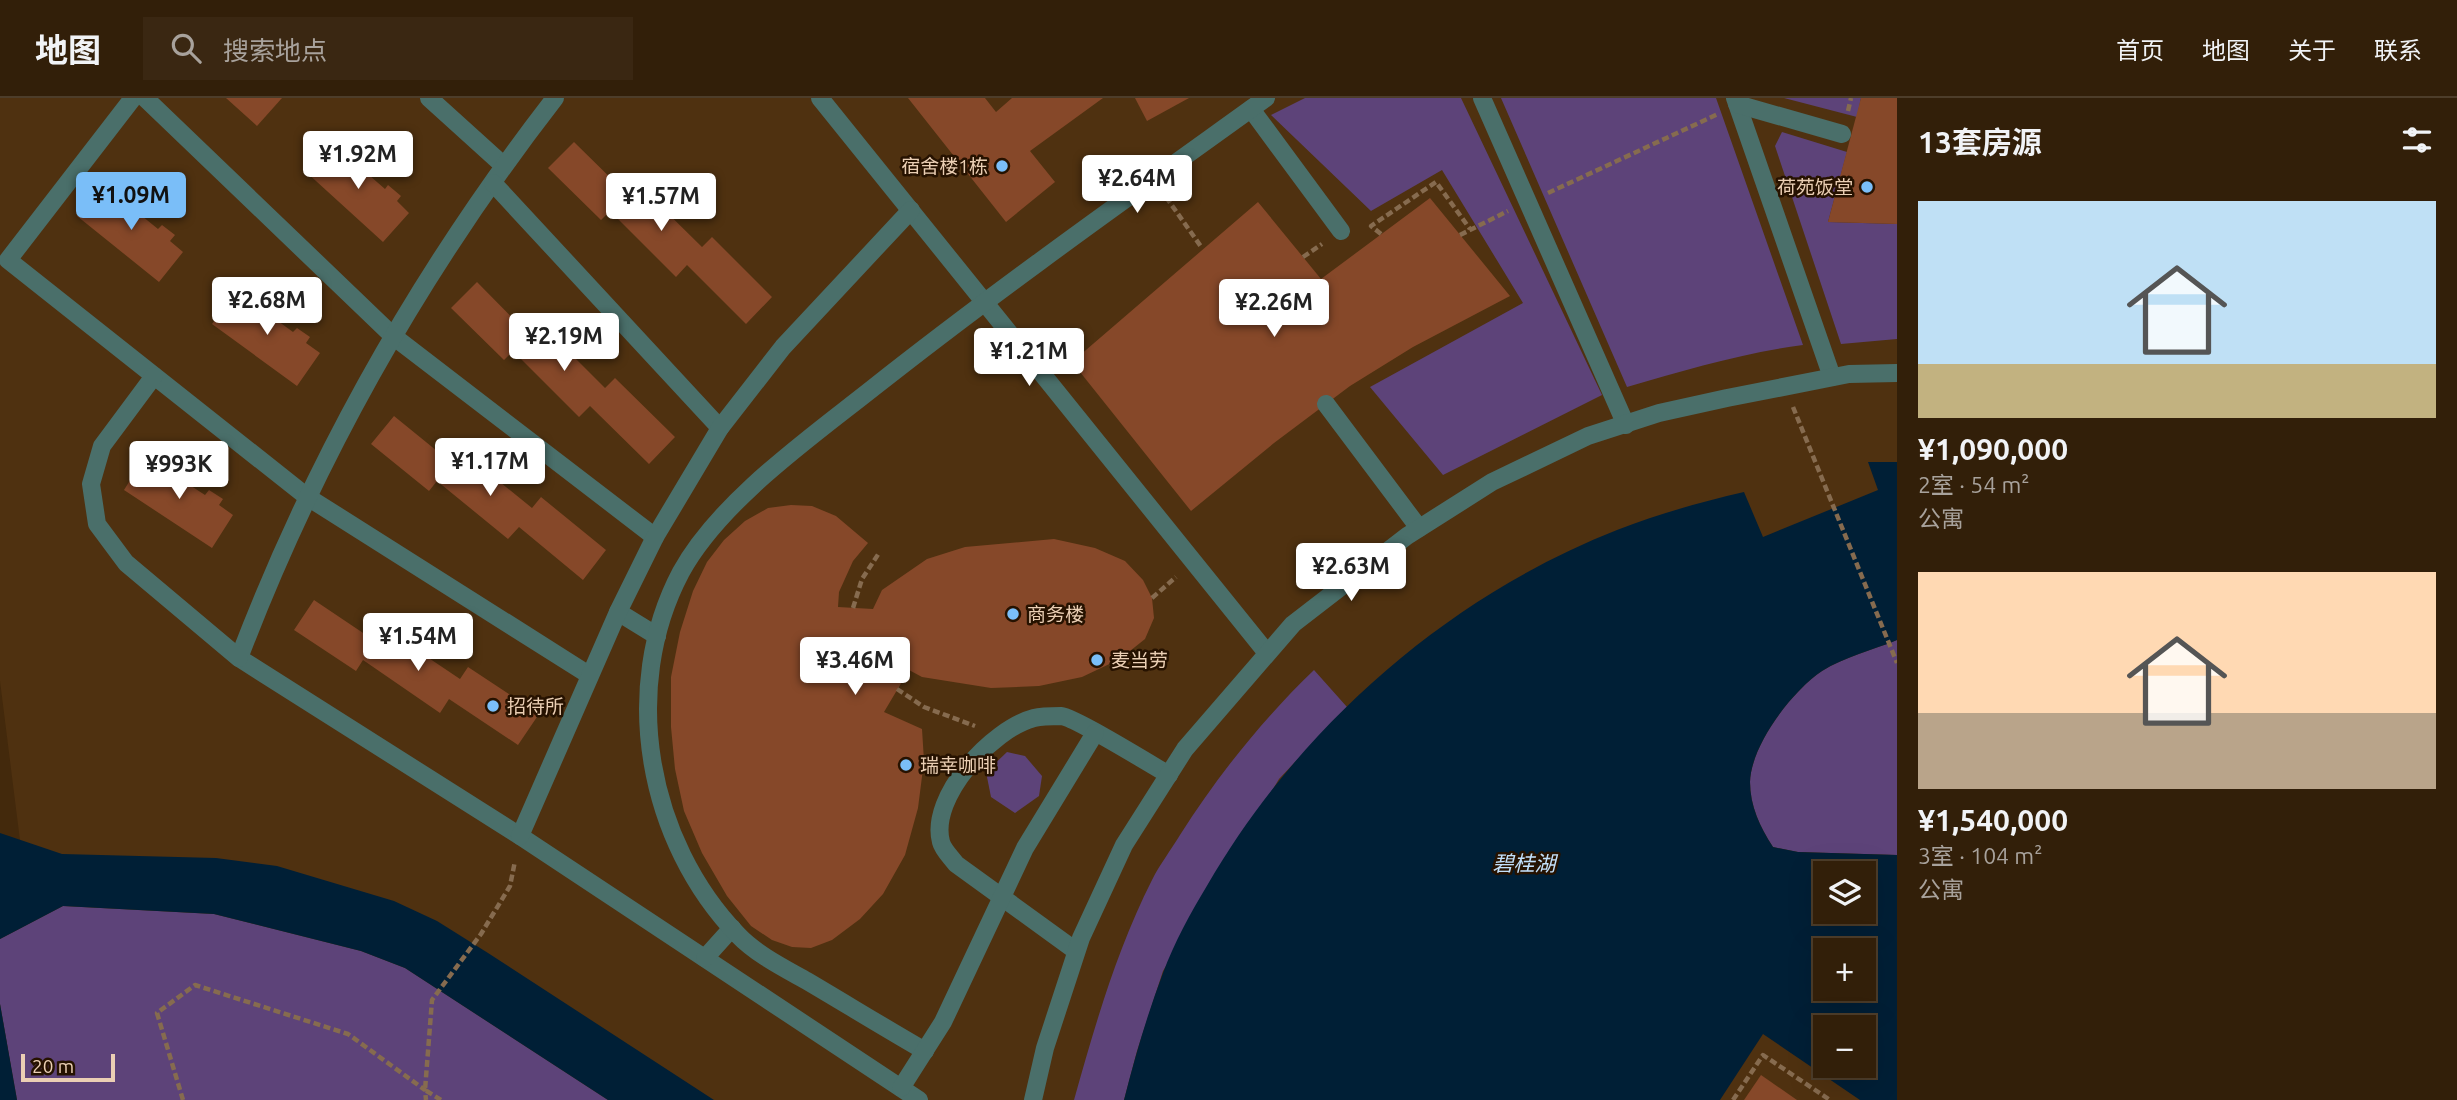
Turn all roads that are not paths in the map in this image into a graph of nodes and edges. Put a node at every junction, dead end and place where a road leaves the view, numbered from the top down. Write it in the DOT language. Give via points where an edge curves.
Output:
graph roads {
  1 [pos="133,98"];
  2 [pos="145,98"];
  3 [pos="429,98"];
  4 [pos="555,98"];
  5 [pos="820,98"];
  6 [pos="1266,98"];
  7 [pos="1482,98"];
  8 [pos="1736,101"];
  9 [pos="1251,109"];
  10 [pos="1842,134"];
  11 [pos="503,165"];
  12 [pos="493,183"];
  13 [pos="911,210"];
  14 [pos="1342,231"];
  15 [pos="985,301"];
  16 [pos="393,336"];
  17 [pos="1897,373"];
  18 [pos="154,376"];
  19 [pos="1832,377"];
  20 [pos="1326,404"];
  21 [pos="1626,425"];
  22 [pos="720,428"];
  23 [pos="306,496"];
  24 [pos="1419,528"];
  25 [pos="655,537"];
  26 [pos="618,612"];
  27 [pos="657,636"];
  28 [pos="1267,653"];
  29 [pos="239,658"];
  30 [pos="589,675"];
  31 [pos="1095,733"];
  32 [pos="1170,775"];
  33 [pos="520,836"];
  34 [pos="1002,898"];
  35 [pos="732,928"];
  36 [pos="1076,951"];
  37 [pos="705,958"];
  38 [pos="925,1051"];
  39 [pos="901,1088"];
  40 [pos="919,1100"];
  41 [pos="1033,1100"];
  1 -- 18 [label="street" via="8,260"];
  2 -- 16 [label="street"];
  3 -- 11 [label="street"];
  4 -- 11 [label="street"];
  5 -- 13 [label="street"];
  6 -- 9 [label="street"];
  7 -- 21 [label="street"];
  8 -- 10 [label="street"];
  8 -- 19 [label="street"];
  9 -- 14 [label="street"];
  9 -- 15 [label="street"];
  11 -- 12 [label="street"];
  12 -- 16 [label="street"];
  12 -- 22 [label="street"];
  13 -- 15 [label="street"];
  13 -- 22 [label="street" via="783,347"];
  15 -- 27 [label="street" via="762,478 713,527 682,572"];
  15 -- 28 [label="street"];
  16 -- 23 [label="street"];
  16 -- 25 [label="street"];
  17 -- 19 [label="street"];
  18 -- 23 [label="street"];
  18 -- 29 [label="street" via="102,446 91,484 97,524 126,563"];
  19 -- 21 [label="street"];
  20 -- 24 [label="street"];
  21 -- 24 [label="street" via="1588,436 1492,482"];
  22 -- 25 [label="street"];
  23 -- 29 [label="street"];
  23 -- 30 [label="street"];
  24 -- 28 [label="street" via="1293,624"];
  25 -- 26 [label="street"];
  26 -- 27 [label="street"];
  26 -- 30 [label="street"];
  27 -- 35 [label="street" via="649,686 650,760 671,834 704,896"];
  28 -- 32 [label="street" via="1185,750"];
  29 -- 33 [label="street"];
  30 -- 33 [label="street"];
  31 -- 32 [label="street"];
  31 -- 34 [label="street" via="1025,848"];
  31 -- 34 [label="street" via="1064,716 1035,717 1006,730 974,759 950,790 939,828 942,846 956,864"];
  32 -- 36 [label="street" via="1124,845"];
  33 -- 37 [label="street"];
  34 -- 36 [label="street"];
  34 -- 38 [label="street"];
  35 -- 37 [label="street"];
  35 -- 38 [label="street" via="784,967"];
  36 -- 41 [label="street"];
  37 -- 39 [label="street"];
  38 -- 39 [label="street"];
  39 -- 40 [label="street"];
}
